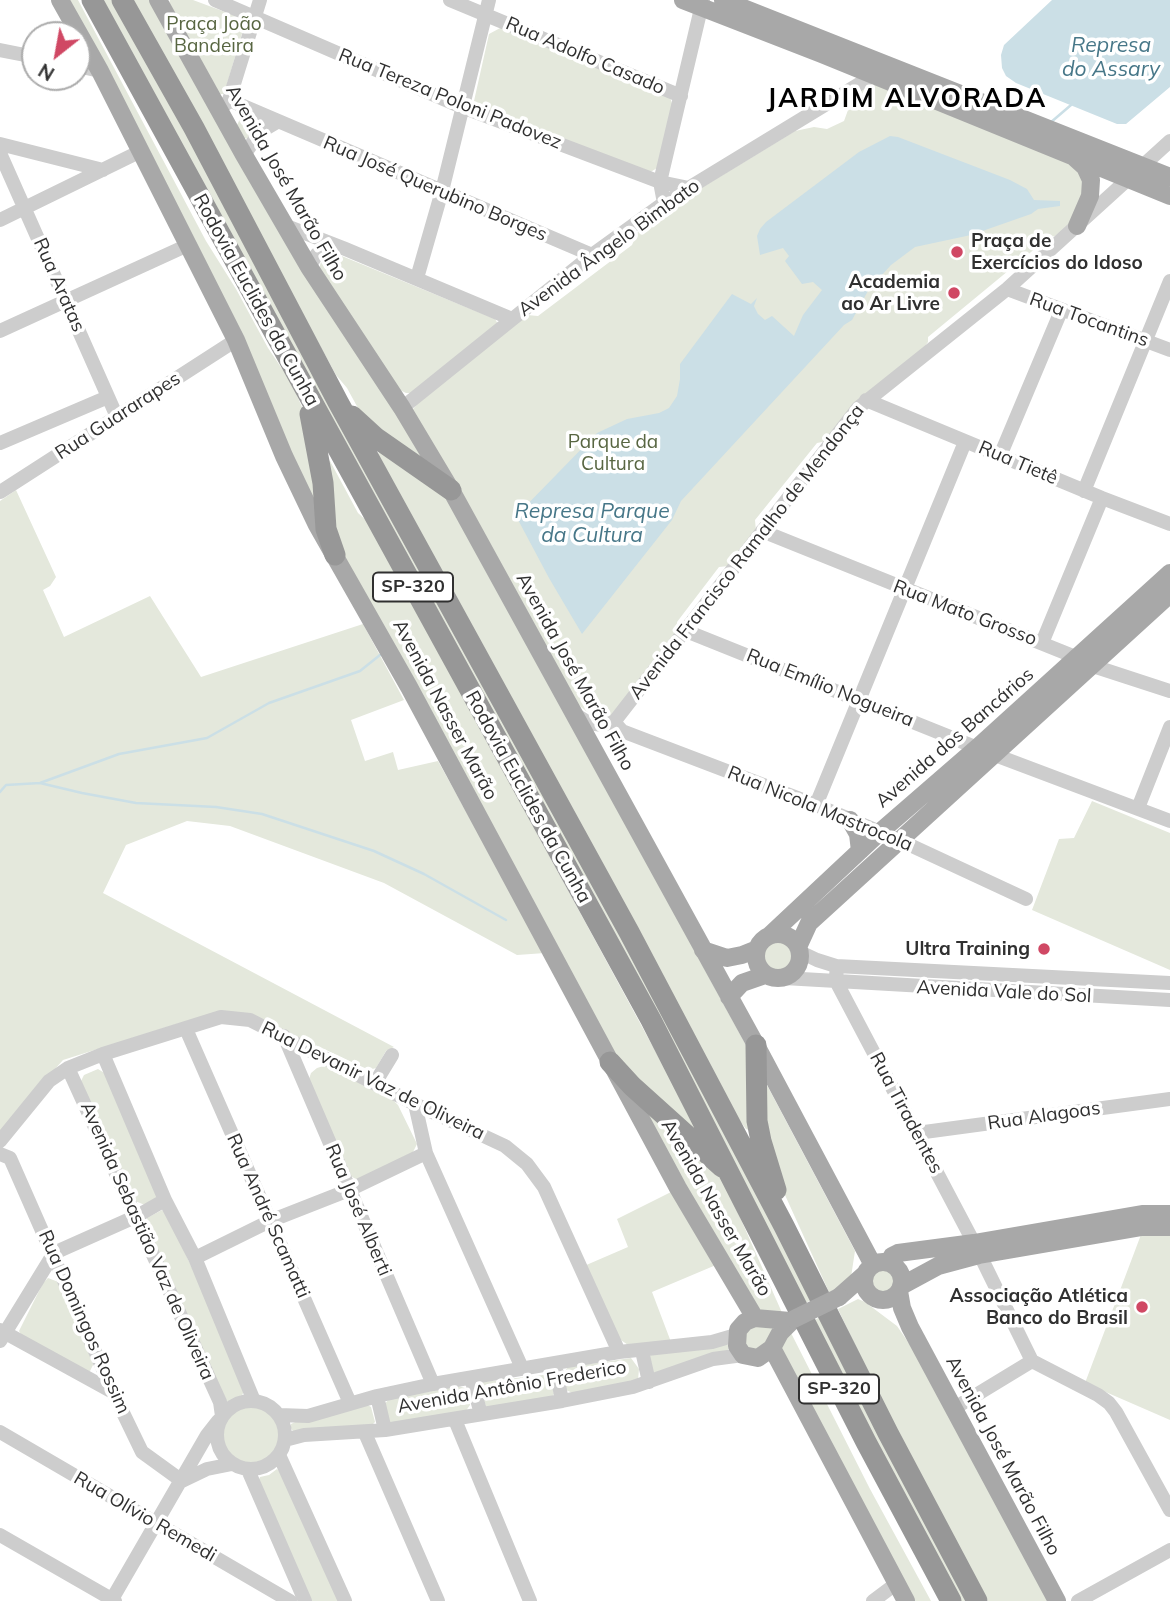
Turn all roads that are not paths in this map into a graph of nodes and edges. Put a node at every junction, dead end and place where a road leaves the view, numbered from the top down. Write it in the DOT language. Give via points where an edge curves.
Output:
graph roads {
  1 [pos="60,0"];
  2 [pos="92,0"];
  3 [pos="122,0"];
  4 [pos="158,0"];
  5 [pos="215,0"];
  6 [pos="260,0"];
  7 [pos="450,0"];
  8 [pos="683,0"];
  9 [pos="702,4"];
  10 [pos="487,7"];
  11 [pos="726,7"];
  12 [pos="256,16"];
  13 [pos="0,50"];
  14 [pos="21,54"];
  15 [pos="850,66"];
  16 [pos="91,69"];
  17 [pos="100,71"];
  18 [pos="874,75"];
  19 [pos="849,88"];
  20 [pos="681,96"];
  21 [pos="225,106"];
  22 [pos="462,107"];
  23 [pos="277,122"];
  24 [pos="1170,141"];
  25 [pos="0,144"];
  26 [pos="139,152"];
  27 [pos="0,153"];
  28 [pos="244,156"];
  29 [pos="1072,156"];
  30 [pos="1143,166"];
  31 [pos="103,170"];
  32 [pos="1170,177"];
  33 [pos="1129,179"];
  34 [pos="660,182"];
  35 [pos="689,188"];
  36 [pos="442,191"];
  37 [pos="1170,196"];
  38 [pos="664,203"];
  39 [pos="26,208"];
  40 [pos="0,220"];
  41 [pos="284,225"];
  42 [pos="1077,226"];
  43 [pos="188,245"];
  44 [pos="343,248"];
  45 [pos="593,255"];
  46 [pos="309,267"];
  47 [pos="417,278"];
  48 [pos="1170,281"];
  49 [pos="1007,289"];
  50 [pos="67,302"];
  51 [pos="1061,311"];
  52 [pos="512,319"];
  53 [pos="0,331"];
  54 [pos="236,340"];
  55 [pos="1146,341"];
  56 [pos="1170,350"];
  57 [pos="304,388"];
  58 [pos="108,397"];
  59 [pos="866,400"];
  60 [pos="338,402"];
  61 [pos="402,408"];
  62 [pos="117,417"];
  63 [pos="965,442"];
  64 [pos="0,443"];
  65 [pos="1000,456"];
  66 [pos="2,486"];
  67 [pos="451,490"];
  68 [pos="1084,491"];
  69 [pos="1102,498"];
  70 [pos="1170,524"];
  71 [pos="762,531"];
  72 [pos="335,555"];
  73 [pos="1170,573"];
  74 [pos="904,590"];
  75 [pos="1170,594"];
  76 [pos="687,631"];
  77 [pos="1042,643"];
  78 [pos="1085,662"];
  79 [pos="1170,691"];
  80 [pos="860,700"];
  81 [pos="576,715"];
  82 [pos="614,722"];
  83 [pos="1170,727"];
  84 [pos="978,747"];
  85 [pos="995,755"];
  86 [pos="816,805"];
  87 [pos="1138,808"];
  88 [pos="850,820"];
  89 [pos="1170,821"];
  90 [pos="880,832"];
  91 [pos="899,840"];
  92 [pos="860,851"];
  93 [pos="1026,899"];
  94 [pos="763,942"];
  95 [pos="799,949"];
  96 [pos="703,950"];
  97 [pos="836,966"];
  98 [pos="932,971"];
  99 [pos="995,974"];
  100 [pos="765,975"];
  101 [pos="785,978"];
  102 [pos="837,983"];
  103 [pos="1170,983"];
  104 [pos="932,988"];
  105 [pos="994,991"];
  106 [pos="729,998"];
  107 [pos="1170,1000"];
  108 [pos="186,1029"];
  109 [pos="284,1035"];
  110 [pos="756,1045"];
  111 [pos="103,1054"];
  112 [pos="392,1055"];
  113 [pos="610,1062"];
  114 [pos="68,1068"];
  115 [pos="375,1083"];
  116 [pos="1170,1099"];
  117 [pos="415,1104"];
  118 [pos="917,1133"];
  119 [pos="0,1141"];
  120 [pos="426,1153"];
  121 [pos="0,1154"];
  122 [pos="732,1175"];
  123 [pos="349,1190"];
  124 [pos="165,1200"];
  125 [pos="1170,1214"];
  126 [pos="137,1216"];
  127 [pos="270,1221"];
  128 [pos="784,1226"];
  129 [pos="1170,1227"];
  130 [pos="1087,1230"];
  131 [pos="977,1249"];
  132 [pos="54,1253"];
  133 [pos="195,1258"];
  134 [pos="876,1267"];
  135 [pos="900,1288"];
  136 [pos="841,1296"];
  137 [pos="876,1298"];
  138 [pos="755,1318"];
  139 [pos="792,1320"];
  140 [pos="2,1334"];
  141 [pos="736,1335"];
  142 [pos="772,1348"];
  143 [pos="642,1351"];
  144 [pos="619,1352"];
  145 [pos="743,1354"];
  146 [pos="1032,1362"];
  147 [pos="555,1364"];
  148 [pos="522,1368"];
  149 [pos="471,1378"];
  150 [pos="649,1382"];
  151 [pos="433,1384"];
  152 [pos="113,1392"];
  153 [pos="377,1396"];
  154 [pos="254,1401"];
  155 [pos="562,1401"];
  156 [pos="350,1403"];
  157 [pos="953,1409"];
  158 [pos="279,1415"];
  159 [pos="481,1415"];
  160 [pos="221,1418"];
  161 [pos="455,1420"];
  162 [pos="385,1430"];
  163 [pos="0,1432"];
  164 [pos="365,1433"];
  165 [pos="285,1440"];
  166 [pos="279,1455"];
  167 [pos="232,1464"];
  168 [pos="248,1469"];
  169 [pos="182,1481"];
  170 [pos="1170,1510"];
  171 [pos="157,1523"];
  172 [pos="0,1535"];
  173 [pos="1170,1550"];
  174 [pos="897,1583"];
  175 [pos="113,1600"];
  176 [pos="290,1601"];
  177 [pos="304,1601"];
  178 [pos="345,1601"];
  179 [pos="438,1601"];
  180 [pos="530,1601"];
  181 [pos="873,1601"];
  182 [pos="906,1601"];
  183 [pos="951,1601"];
  184 [pos="977,1601"];
  185 [pos="1057,1601"];
  186 [pos="1078,1601"];
  1 -- 17 [label="main road, Avenida Nasser Marão"];
  2 -- 57 [label="highway, Rodovia Euclides da Cunha / SP-320"];
  3 -- 60 [label="highway, Rodovia Euclides da Cunha / SP-320"];
  4 -- 21 [label="main road, Avenida José Marão Filho"];
  5 -- 12 [label="street, Rua Tereza Poloni Padovez"];
  6 -- 12 [label="street"];
  7 -- 10 [label="street, Rua Adolfo Casado"];
  8 -- 9 [label="main road"];
  9 -- 11 [label="main road"];
  9 -- 20 [label="street"];
  10 -- 20 [label="street, Rua Adolfo Casado"];
  10 -- 22 [label="street"];
  11 -- 15 [label="main road"];
  11 -- 30 [label="main road"];
  12 -- 21 [label="street"];
  12 -- 22 [label="street, Rua Tereza Poloni Padovez"];
  13 -- 14 [label="street"];
  15 -- 18 [label="main road"];
  15 -- 19 [label="street"];
  16 -- 17 [label="street"];
  17 -- 26 [label="main road, Avenida Nasser Marão"];
  18 -- 19 [label="street, Avenida Ângelo Bimbato"];
  18 -- 29 [label="main road"];
  19 -- 35 [label="street, Avenida Ângelo Bimbato"];
  20 -- 34 [label="street"];
  21 -- 23 [label="street, Rua José Querubino Borges"];
  21 -- 28 [label="main road, Avenida José Marão Filho"];
  22 -- 34 [label="street, Rua Tereza Poloni Padovez"];
  22 -- 36 [label="street"];
  23 -- 28 [label="street" via="260,132"];
  23 -- 36 [label="street, Rua José Querubino Borges"];
  24 -- 30 [label="street, Avenida Francisco Ramalho de Mendonça"];
  25 -- 31 [label="street"];
  26 -- 31 [label="street"];
  26 -- 43 [label="main road, Avenida Nasser Marão"];
  27 -- 39 [label="street, Rua Aratas"];
  28 -- 41 [label="main road, Avenida José Marão Filho"];
  29 -- 33 [label="main road"];
  29 -- 42 [label="main road" via="1091,180 1090,196"];
  30 -- 32 [label="main road"];
  30 -- 33 [label="street, Avenida Francisco Ramalho de Mendonça"];
  31 -- 39 [label="street"];
  33 -- 37 [label="main road"];
  33 -- 42 [label="street, Avenida Francisco Ramalho de Mendonça"];
  34 -- 35 [label="street, Rua Tereza Poloni Padovez"];
  34 -- 38 [label="street"];
  35 -- 38 [label="street, Avenida Ângelo Bimbato"];
  36 -- 45 [label="street, Rua José Querubino Borges"];
  36 -- 47 [label="street"];
  38 -- 45 [label="street, Avenida Ângelo Bimbato"];
  39 -- 40 [label="street"];
  39 -- 50 [label="street, Rua Aratas"];
  41 -- 44 [label="street, Avenida Ângelo Bimbato"];
  41 -- 46 [label="main road, Avenida José Marão Filho"];
  42 -- 49 [label="street, Avenida Francisco Ramalho de Mendonça"];
  43 -- 50 [label="street"];
  43 -- 54 [label="main road, Avenida Nasser Marão"];
  44 -- 46 [label="street" via="326,248"];
  44 -- 47 [label="street, Avenida Ângelo Bimbato"];
  45 -- 52 [label="street, Avenida Ângelo Bimbato"];
  46 -- 61 [label="main road, Avenida José Marão Filho"];
  47 -- 52 [label="street, Avenida Ângelo Bimbato"];
  48 -- 55 [label="street"];
  49 -- 51 [label="street, Rua Tocantins"];
  49 -- 59 [label="street, Avenida Francisco Ramalho de Mendonça"];
  50 -- 53 [label="street"];
  50 -- 58 [label="street, Rua Aratas"];
  51 -- 55 [label="street, Rua Tocantins"];
  51 -- 65 [label="street"];
  52 -- 61 [label="street, Avenida Ângelo Bimbato"];
  54 -- 62 [label="street, Rua Guararapes"];
  54 -- 72 [label="main road, Avenida Nasser Marão" via="284,456"];
  55 -- 56 [label="street, Rua Tocantins"];
  55 -- 68 [label="street"];
  57 -- 72 [label="highway" via="323,483 326,529"];
  57 -- 122 [label="highway, Rodovia Euclides da Cunha / SP-320"];
  58 -- 62 [label="street, Rua Aratas"];
  58 -- 64 [label="street"];
  59 -- 63 [label="street, Rua Tietê"];
  59 -- 71 [label="street, Avenida Francisco Ramalho de Mendonça"];
  60 -- 67 [label="highway" via="375,437"];
  60 -- 128 [label="highway, Rodovia Euclides da Cunha / SP-320" via="629,932"];
  61 -- 67 [label="main road, Avenida José Marão Filho"];
  62 -- 66 [label="street, Rua Guararapes"];
  63 -- 65 [label="street, Rua Tietê"];
  63 -- 74 [label="street"];
  65 -- 68 [label="street, Rua Tietê"];
  67 -- 81 [label="main road, Avenida José Marão Filho"];
  68 -- 69 [label="street, Rua Tietê"];
  69 -- 70 [label="street, Rua Tietê"];
  69 -- 77 [label="street"];
  71 -- 74 [label="street, Rua Mato Grosso"];
  71 -- 76 [label="street, Avenida Francisco Ramalho de Mendonça"];
  72 -- 113 [label="main road, Avenida Nasser Marão"];
  73 -- 78 [label="main road, Avenida dos Bancários"];
  74 -- 77 [label="street, Rua Mato Grosso"];
  74 -- 80 [label="street"];
  75 -- 78 [label="main road, Avenida dos Bancários"];
  76 -- 80 [label="street, Rua Emílio Nogueira"];
  76 -- 82 [label="street, Avenida Francisco Ramalho de Mendonça"];
  77 -- 78 [label="street, Rua Mato Grosso"];
  78 -- 79 [label="street, Rua Mato Grosso"];
  78 -- 84 [label="main road, Avenida dos Bancários"];
  78 -- 85 [label="main road, Avenida dos Bancários"];
  80 -- 84 [label="street, Rua Emílio Nogueira"];
  80 -- 86 [label="street"];
  81 -- 82 [label="street" via="589,723"];
  81 -- 96 [label="main road, Avenida José Marão Filho"];
  82 -- 86 [label="street, Rua Nicola Mastrocola" via="622,730"];
  83 -- 87 [label="street"];
  84 -- 85 [label="street, Rua Emílio Nogueira"];
  84 -- 90 [label="main road, Avenida dos Bancários"];
  85 -- 87 [label="street, Rua Emílio Nogueira"];
  85 -- 91 [label="main road, Avenida dos Bancários"];
  86 -- 88 [label="street, Rua Nicola Mastrocola"];
  87 -- 89 [label="street, Rua Emílio Nogueira"];
  88 -- 90 [label="street, Rua Nicola Mastrocola"];
  88 -- 92 [label="main road" via="859,834"];
  90 -- 91 [label="street, Rua Nicola Mastrocola"];
  90 -- 92 [label="main road, Avenida dos Bancários"];
  91 -- 93 [label="street, Rua Nicola Mastrocola"];
  91 -- 95 [label="main road, Avenida dos Bancários" via="809,923"];
  92 -- 94 [label="main road, Avenida dos Bancários"];
  94 -- 95 [label="main road" via="783,934"];
  94 -- 96 [label="main road, Avenida dos Bancários" via="727,958"];
  94 -- 100 [label="main road" via="758,966"];
  95 -- 97 [label="street, Avenida Vale do Sol"];
  95 -- 101 [label="main road" via="799,965"];
  96 -- 106 [label="main road, Avenida José Marão Filho"];
  97 -- 98 [label="street, Avenida Vale do Sol"];
  97 -- 102 [label="street"];
  98 -- 99 [label="street, Avenida Vale do Sol"];
  98 -- 104 [label="street"];
  99 -- 103 [label="street, Avenida Vale do Sol"];
  99 -- 105 [label="street"];
  100 -- 101 [label="main road"];
  100 -- 106 [label="main road" via="742,983"];
  101 -- 102 [label="street, Avenida Vale do Sol"];
  102 -- 104 [label="street, Avenida Vale do Sol"];
  102 -- 118 [label="street, Rua Tiradentes"];
  104 -- 105 [label="street, Avenida Vale do Sol"];
  105 -- 107 [label="street, Avenida Vale do Sol"];
  106 -- 110 [label="main road, Avenida José Marão Filho"];
  108 -- 109 [label="street, Rua Devanir Vaz de Oliveira" via="220,1017 250,1020"];
  108 -- 111 [label="street, Rua Devanir Vaz de Oliveira"];
  108 -- 127 [label="street, Rua André Scamatti"];
  109 -- 115 [label="street, Rua Devanir Vaz de Oliveira"];
  109 -- 123 [label="street, Rua José Alberti"];
  110 -- 128 [label="highway" via="757,1121"];
  110 -- 134 [label="main road, Avenida José Marão Filho"];
  111 -- 114 [label="street, Rua Devanir Vaz de Oliveira"];
  111 -- 124 [label="street, Avenida Sebastião Vaz de Oliveira"];
  112 -- 115 [label="street"];
  113 -- 122 [label="highway"];
  113 -- 138 [label="main road, Avenida Nasser Marão"];
  114 -- 119 [label="street, Rua Devanir Vaz de Oliveira" via="49,1081"];
  114 -- 126 [label="street, Avenida Sebastião Vaz de Oliveira"];
  115 -- 117 [label="street, Rua Devanir Vaz de Oliveira"];
  116 -- 118 [label="street, Rua Alagoas"];
  117 -- 120 [label="street"];
  117 -- 144 [label="street, Rua Devanir Vaz de Oliveira" via="505,1146 527,1164 544,1187"];
  118 -- 131 [label="street, Rua Tiradentes"];
  120 -- 123 [label="street"];
  120 -- 148 [label="street"];
  121 -- 132 [label="street, Rua Domingos Rossim" via="10,1158"];
  122 -- 183 [label="highway, Rodovia Euclides da Cunha / SP-320"];
  123 -- 127 [label="street"];
  123 -- 151 [label="street, Rua José Alberti"];
  124 -- 126 [label="street"];
  124 -- 133 [label="street, Avenida Sebastião Vaz de Oliveira"];
  125 -- 130 [label="main road" via="1142,1214"];
  126 -- 132 [label="street"];
  126 -- 160 [label="street, Avenida Sebastião Vaz de Oliveira" via="220,1402"];
  127 -- 133 [label="street"];
  127 -- 156 [label="street, Rua André Scamatti"];
  128 -- 184 [label="highway, Rodovia Euclides da Cunha / SP-320"];
  129 -- 130 [label="main road"];
  130 -- 131 [label="main road"];
  131 -- 134 [label="main road" via="898,1253"];
  131 -- 135 [label="main road"];
  131 -- 146 [label="street, Rua Tiradentes"];
  132 -- 140 [label="street"];
  132 -- 152 [label="street, Rua Domingos Rossim"];
  133 -- 154 [label="street, Avenida Sebastião Vaz de Oliveira"];
  134 -- 135 [label="main road" via="899,1272"];
  134 -- 136 [label="main road"];
  134 -- 137 [label="main road" via="864,1280 867,1291"];
  135 -- 137 [label="main road" via="891,1298"];
  135 -- 157 [label="main road, Avenida José Marão Filho" via="910,1327"];
  136 -- 137 [label="main road"];
  136 -- 139 [label="main road, bridge"];
  138 -- 139 [label="main road"];
  138 -- 141 [label="main road, Avenida Antônio Frederico" via="741,1325"];
  139 -- 142 [label="main road"];
  140 -- 152 [label="street"];
  141 -- 143 [label="street, Avenida Antônio Frederico"];
  141 -- 145 [label="main road"];
  142 -- 145 [label="main road, Avenida Antônio Frederico" via="758,1358"];
  142 -- 174 [label="main road"];
  143 -- 144 [label="street, Avenida Antônio Frederico"];
  143 -- 150 [label="street"];
  144 -- 147 [label="street, Avenida Antônio Frederico"];
  145 -- 150 [label="street, Avenida Antônio Frederico" via="713,1359"];
  146 -- 157 [label="street"];
  146 -- 170 [label="street" via="1109,1403"];
  147 -- 148 [label="street, Avenida Antônio Frederico"];
  147 -- 155 [label="street"];
  148 -- 149 [label="street, Avenida Antônio Frederico"];
  149 -- 151 [label="street, Avenida Antônio Frederico"];
  149 -- 159 [label="street"];
  150 -- 155 [label="street, Avenida Antônio Frederico"];
  151 -- 153 [label="street, Avenida Antônio Frederico"];
  152 -- 169 [label="street, Rua Domingos Rossim" via="142,1452"];
  153 -- 156 [label="street, Avenida Antônio Frederico"];
  153 -- 162 [label="street"];
  154 -- 158 [label="street"];
  154 -- 160 [label="street" via="231,1407"];
  155 -- 159 [label="street, Avenida Antônio Frederico"];
  156 -- 158 [label="street, Avenida Antônio Frederico" via="308,1416"];
  157 -- 185 [label="main road, Avenida José Marão Filho"];
  158 -- 165 [label="street"];
  159 -- 161 [label="street, Avenida Antônio Frederico"];
  160 -- 167 [label="street" via="217,1444"];
  160 -- 169 [label="street"];
  161 -- 162 [label="street, Avenida Antônio Frederico"];
  161 -- 180 [label="street"];
  162 -- 164 [label="street, Avenida Antônio Frederico"];
  163 -- 171 [label="street, Rua Olívio Remedi"];
  164 -- 165 [label="street, Avenida Antônio Frederico"];
  164 -- 179 [label="street"];
  165 -- 166 [label="street"];
  166 -- 168 [label="street" via="260,1468"];
  166 -- 178 [label="street"];
  167 -- 168 [label="street"];
  167 -- 169 [label="street"];
  168 -- 177 [label="street"];
  169 -- 171 [label="street"];
  171 -- 175 [label="street"];
  171 -- 176 [label="street, Rua Olívio Remedi"];
  172 -- 175 [label="street"];
  173 -- 186 [label="street"];
  174 -- 181 [label="street"];
  174 -- 182 [label="main road"];
}
